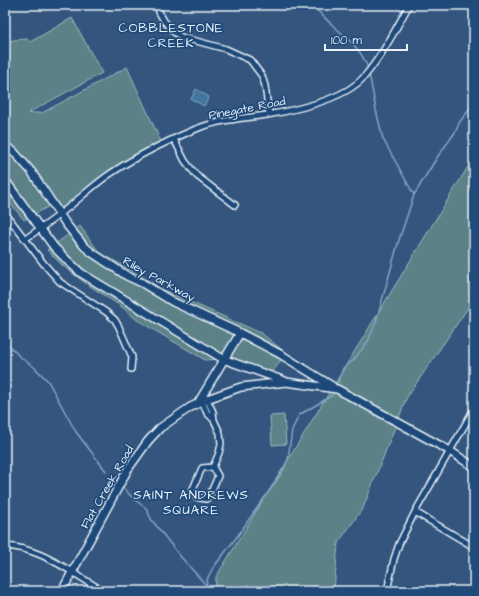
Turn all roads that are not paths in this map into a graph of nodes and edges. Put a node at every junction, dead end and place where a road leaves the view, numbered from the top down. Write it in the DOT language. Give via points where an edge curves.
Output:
graph roads {
  1 [pos="158,5"];
  2 [pos="409,5"];
  3 [pos="269,114"];
  4 [pos="174,139"];
  5 [pos="5,146"];
  6 [pos="5,180"];
  7 [pos="235,205"];
  8 [pos="5,213"];
  9 [pos="60,214"];
  10 [pos="40,228"];
  11 [pos="25,239"];
  12 [pos="240,333"];
  13 [pos="224,359"];
  14 [pos="131,368"];
  15 [pos="286,382"];
  16 [pos="337,390"];
  17 [pos="202,401"];
  18 [pos="474,409"];
  19 [pos="450,451"];
  20 [pos="213,467"];
  21 [pos="474,467"];
  22 [pos="415,512"];
  23 [pos="5,546"];
  24 [pos="474,547"];
  25 [pos="73,573"];
  26 [pos="94,589"];
  27 [pos="62,591"];
  28 [pos="103,591"];
  29 [pos="387,591"];
  1 -- 3 [label="street" via="164,21 181,37 226,49 250,60 262,76"];
  2 -- 3 [label="street, Pinegate Road" via="382,52 366,74 346,92 312,104"];
  3 -- 4 [label="street, Pinegate Road" via="223,121"];
  4 -- 7 [label="street" via="185,161 197,176"];
  4 -- 9 [label="street, Pinegate Road" via="127,163"];
  5 -- 9 [label="street, Riley Parkway" via="31,171"];
  6 -- 10 [label="street"];
  8 -- 11 [label="street"];
  9 -- 10 [label="street, Pinegate Road"];
  9 -- 12 [label="street, Riley Parkway" via="84,246 102,260 173,302"];
  10 -- 11 [label="street, Pinegate Road"];
  10 -- 13 [label="street" via="61,255 81,273"];
  11 -- 14 [label="street" via="60,282 115,320 132,357"];
  12 -- 13 [label="street"];
  12 -- 16 [label="street, Riley Parkway" via="280,354"];
  13 -- 15 [label="street"];
  13 -- 17 [label="street"];
  15 -- 16 [label="street, Flat Creek Road"];
  15 -- 17 [label="street, Flat Creek Road" via="241,387"];
  16 -- 19 [label="street, Flat Creek Road"];
  17 -- 20 [label="street" via="213,412 220,433 221,444"];
  17 -- 25 [label="street, Flat Creek Road" via="160,428 148,441 128,469"];
  18 -- 19 [label="street"];
  19 -- 21 [label="street, Flat Creek Road"];
  19 -- 22 [label="street"];
  20 -- 20 [label="street" via="202,468 192,491 196,497 209,497 218,476"];
  22 -- 24 [label="street"];
  22 -- 29 [label="street" via="396,551"];
  23 -- 25 [label="street" via="36,552"];
  25 -- 26 [label="street"];
  25 -- 27 [label="street, Flat Creek Road"];
  26 -- 28 [label="street"];
}
